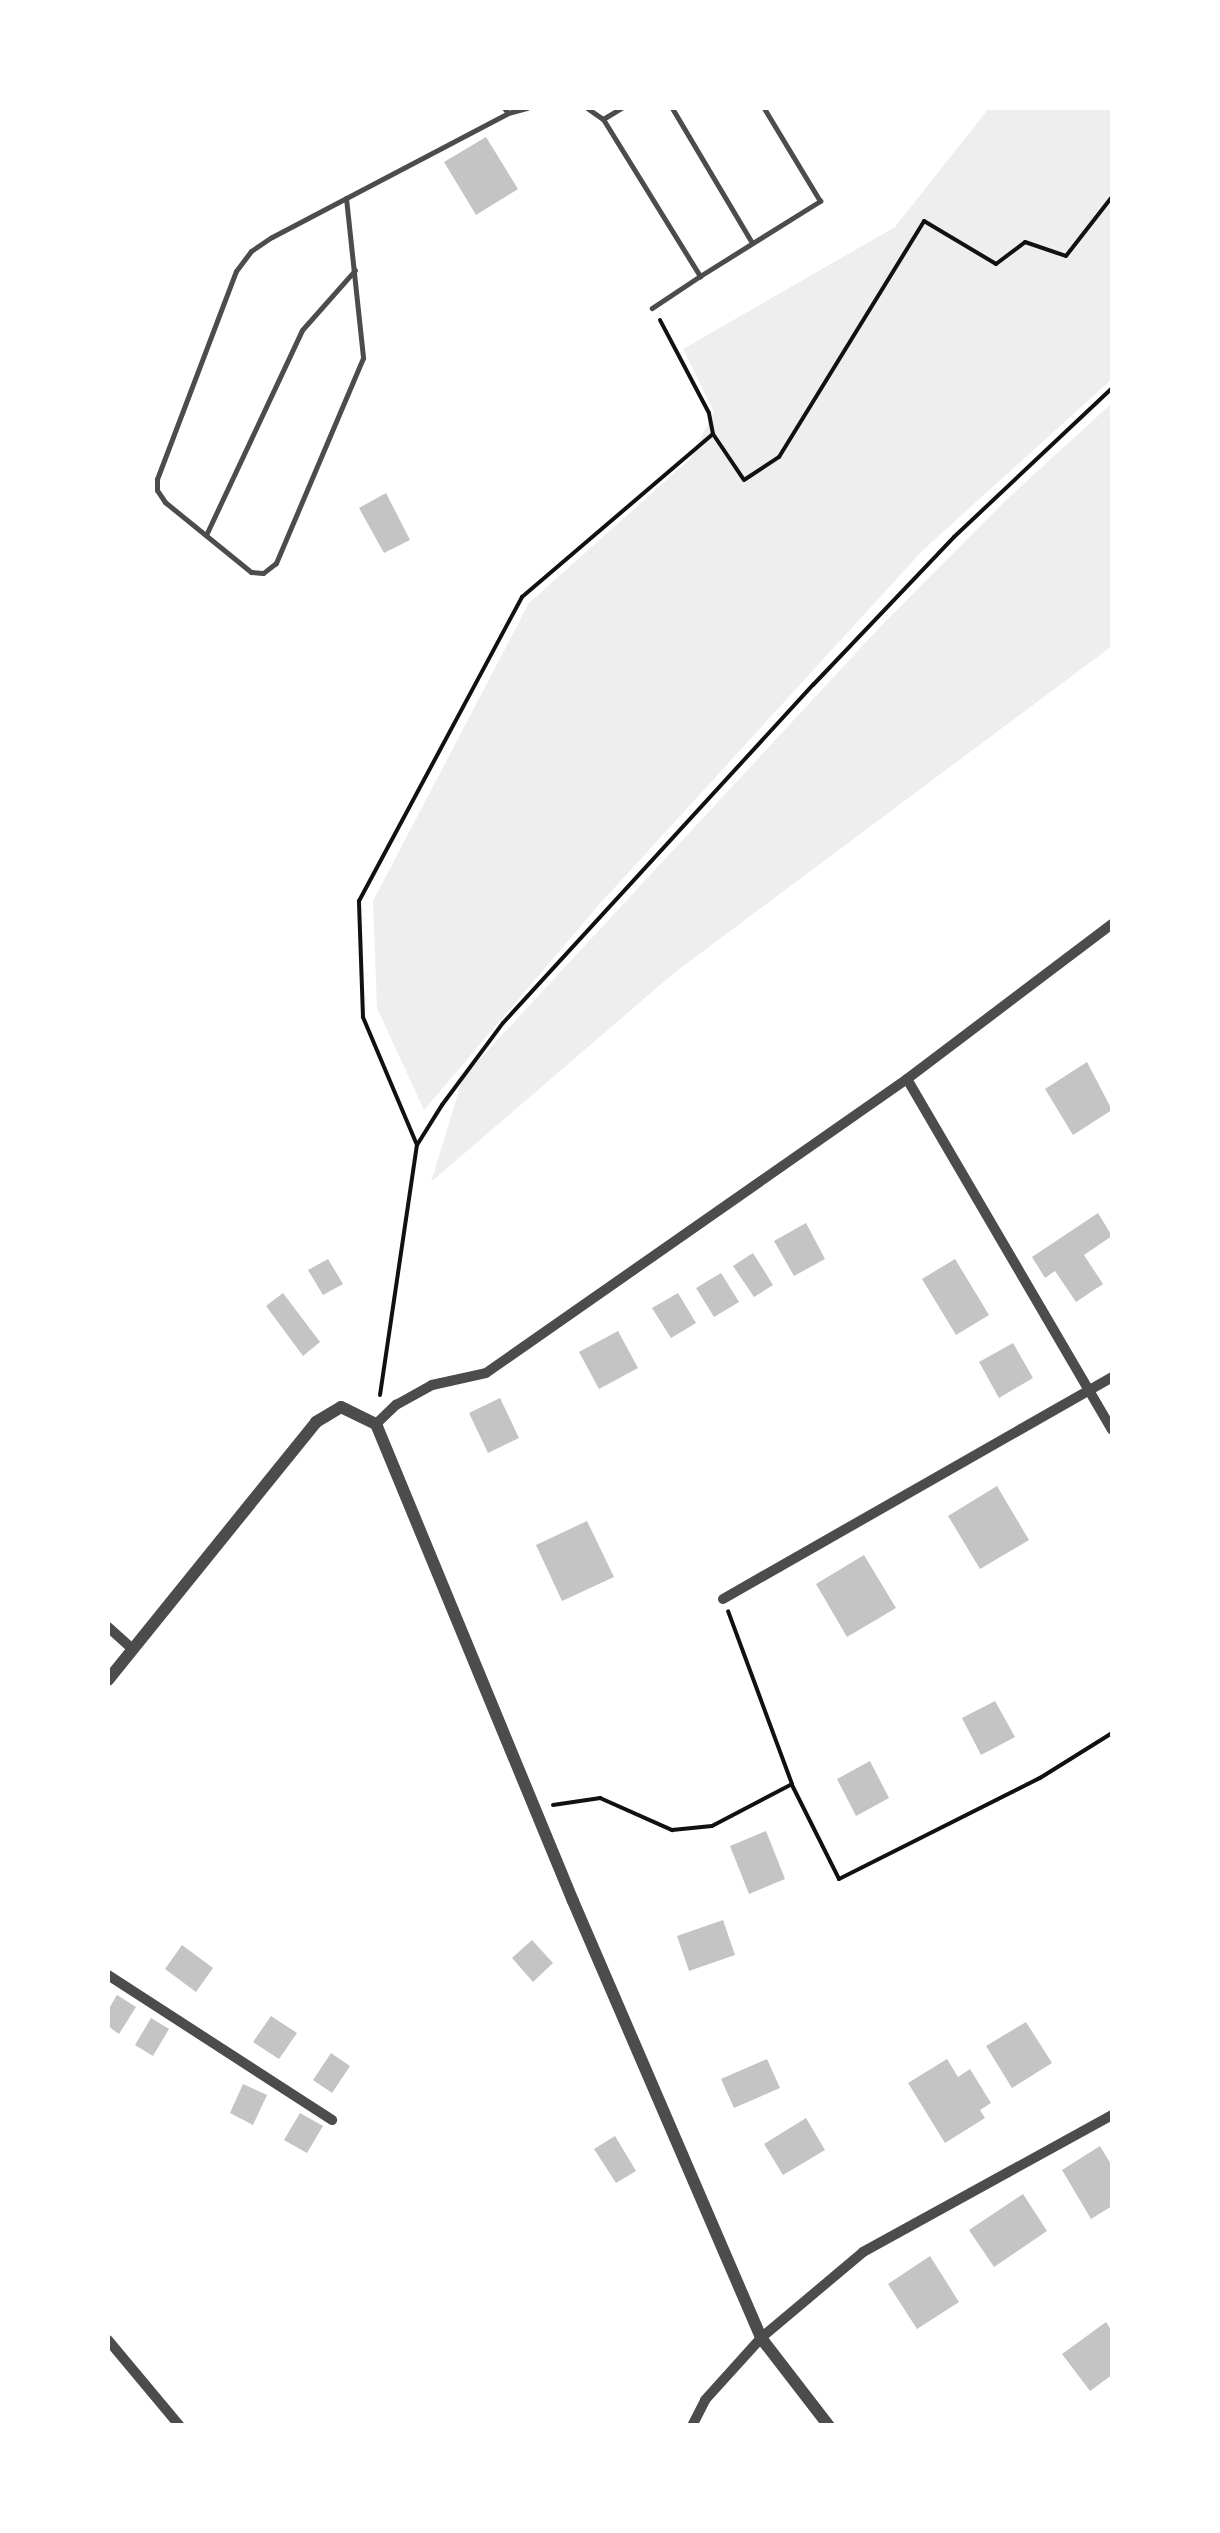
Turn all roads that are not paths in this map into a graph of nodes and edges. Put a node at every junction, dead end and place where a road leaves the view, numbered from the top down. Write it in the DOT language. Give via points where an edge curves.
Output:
graph roads {
  1 [pos="527,108"];
  2 [pos="587,108"];
  3 [pos="621,108"];
  4 [pos="672,108"];
  5 [pos="764,108"];
  6 [pos="506,110"];
  7 [pos="603,118"];
  8 [pos="346,198"];
  9 [pos="752,243"];
  10 [pos="355,270"];
  11 [pos="700,276"];
  12 [pos="652,308"];
  13 [pos="206,535"];
  14 [pos="1112,924"];
  15 [pos="907,1078"];
  16 [pos="1112,1377"];
  17 [pos="1090,1392"];
  18 [pos="376,1424"];
  19 [pos="1112,1430"];
  20 [pos="723,1599"];
  21 [pos="108,1627"];
  22 [pos="130,1647"];
  23 [pos="108,1680"];
  24 [pos="108,1975"];
  25 [pos="1112,2115"];
  26 [pos="332,2120"];
  27 [pos="761,2338"];
  28 [pos="108,2340"];
  29 [pos="180,2426"];
  30 [pos="692,2426"];
  31 [pos="829,2426"];
  1 -- 6 [label="lane"];
  2 -- 7 [label="lane"];
  3 -- 7 [label="lane"];
  4 -- 9 [label="lane"];
  5 -- 9 [label="lane" via="820,201"];
  6 -- 8 [label="lane"];
  7 -- 11 [label="lane"];
  8 -- 10 [label="lane"];
  8 -- 13 [label="lane" via="251,250 236,271 158,478 165,502"];
  9 -- 11 [label="lane"];
  10 -- 13 [label="lane" via="302,330"];
  10 -- 13 [label="lane" via="363,358 276,563 263,573 251,572"];
  11 -- 12 [label="lane"];
  14 -- 15 [label="street"];
  15 -- 17 [label="street"];
  15 -- 18 [label="street" via="486,1373 432,1385"];
  16 -- 17 [label="street"];
  17 -- 19 [label="street"];
  17 -- 20 [label="street"];
  18 -- 22 [label="street" via="341,1407 316,1422"];
  18 -- 27 [label="street"];
  21 -- 22 [label="street"];
  22 -- 23 [label="street"];
  24 -- 26 [label="street"];
  25 -- 27 [label="street" via="863,2252"];
  27 -- 30 [label="street" via="704,2400"];
  27 -- 31 [label="street"];
  28 -- 29 [label="street"];
}
